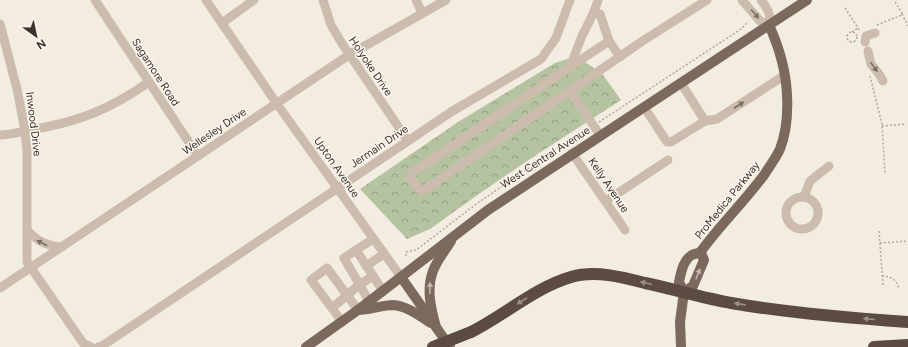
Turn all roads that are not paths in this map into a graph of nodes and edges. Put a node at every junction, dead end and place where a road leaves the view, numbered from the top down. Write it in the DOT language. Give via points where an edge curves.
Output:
graph roads {
  1 [pos="95,0"];
  2 [pos="206,0"];
  3 [pos="254,0"];
  4 [pos="323,0"];
  5 [pos="416,0"];
  6 [pos="446,0"];
  7 [pos="570,0"];
  8 [pos="598,0"];
  9 [pos="707,0"];
  10 [pos="742,0"];
  11 [pos="761,0"];
  12 [pos="807,0"];
  13 [pos="594,12"];
  14 [pos="422,13"];
  15 [pos="222,23"];
  16 [pos="0,24"];
  17 [pos="769,25"];
  18 [pos="875,29"];
  19 [pos="609,41"];
  20 [pos="349,55"];
  21 [pos="620,57"];
  22 [pos="570,67"];
  23 [pos="785,76"];
  24 [pos="883,81"];
  25 [pos="149,82"];
  26 [pos="680,83"];
  27 [pos="570,91"];
  28 [pos="277,104"];
  29 [pos="644,107"];
  30 [pos="705,121"];
  31 [pos="25,131"];
  32 [pos="0,135"];
  33 [pos="600,135"];
  34 [pos="408,141"];
  35 [pos="572,153"];
  36 [pos="198,156"];
  37 [pos="668,160"];
  38 [pos="829,166"];
  39 [pos="337,189"];
  40 [pos="804,197"];
  41 [pos="606,201"];
  42 [pos="27,230"];
  43 [pos="625,230"];
  44 [pos="454,235"];
  45 [pos="373,239"];
  46 [pos="62,247"];
  47 [pos="356,250"];
  48 [pos="701,253"];
  49 [pos="384,254"];
  50 [pos="366,266"];
  51 [pos="31,268"];
  52 [pos="373,276"];
  53 [pos="401,277"];
  54 [pos="359,285"];
  55 [pos="0,288"];
  56 [pos="383,291"];
  57 [pos="684,292"];
  58 [pos="346,296"];
  59 [pos="369,301"];
  60 [pos="332,308"];
  61 [pos="358,310"];
  62 [pos="342,322"];
  63 [pos="908,322"];
  64 [pos="436,327"];
  65 [pos="908,345"];
  66 [pos="91,347"];
  67 [pos="98,347"];
  68 [pos="306,347"];
  69 [pos="433,347"];
  70 [pos="450,347"];
  71 [pos="681,347"];
  72 [pos="874,347"];
  1 -- 25 [label="street, Sagamore Road"];
  2 -- 15 [label="street, Upton Avenue"];
  3 -- 15 [label="street"];
  4 -- 20 [label="street, Holyoke Drive" via="331,25"];
  5 -- 14 [label="street"];
  6 -- 14 [label="street, Wellesley Drive"];
  7 -- 34 [label="street, Jermain Drive" via="556,38 541,59 451,112"];
  8 -- 13 [label="street"];
  9 -- 21 [label="street"];
  10 -- 17 [label="street, one-way" via="760,21"];
  11 -- 17 [label="street, ProMedica Parkway" via="769,12"];
  12 -- 17 [label="main road, West Central Avenue"];
  13 -- 19 [label="street" via="600,14"];
  13 -- 22 [label="street"];
  14 -- 20 [label="street, Wellesley Drive"];
  15 -- 28 [label="street, Upton Avenue"];
  16 -- 31 [label="street, Inwood Drive"];
  17 -- 23 [label="main road, ProMedica Parkway" via="781,56"];
  17 -- 26 [label="main road, West Central Avenue"];
  18 -- 24 [label="street, one-way" via="866,36 865,43 872,66"];
  19 -- 21 [label="street"];
  19 -- 22 [label="street"];
  20 -- 28 [label="street, Wellesley Drive"];
  20 -- 34 [label="street, Holyoke Drive"];
  21 -- 27 [label="street"];
  22 -- 27 [label="street" via="412,173 410,178 419,189 424,190"];
  30 -- 23 [label="street, one-way" via="717,119"];
  23 -- 48 [label="main road, ProMedica Parkway" via="788,120 780,150 751,192"];
  25 -- 31 [label="street" via="125,99 102,110 54,126"];
  25 -- 36 [label="street, Sagamore Road"];
  26 -- 29 [label="main road, West Central Avenue"];
  26 -- 30 [label="street"];
  27 -- 33 [label="street"];
  28 -- 36 [label="street, Wellesley Drive"];
  28 -- 39 [label="street, Upton Avenue"];
  29 -- 30 [label="street" via="669,143"];
  29 -- 33 [label="main road, West Central Avenue"];
  31 -- 32 [label="street"];
  31 -- 42 [label="street, Inwood Drive"];
  33 -- 35 [label="main road, West Central Avenue"];
  34 -- 39 [label="street, Jermain Drive"];
  35 -- 41 [label="street, Kelly Avenue"];
  35 -- 44 [label="main road, West Central Avenue"];
  36 -- 46 [label="street, Wellesley Drive"];
  37 -- 41 [label="street"];
  38 -- 40 [label="street" via="810,181"];
  39 -- 45 [label="street, Upton Avenue"];
  39 -- 67 [label="street, Jermain Drive"];
  41 -- 43 [label="street, Kelly Avenue"];
  46 -- 42 [label="street, one-way" via="43,243"];
  42 -- 51 [label="street, Inwood Drive" via="27,262"];
  44 -- 53 [label="main road, West Central Avenue"];
  64 -- 44 [label="main road, one-way" via="431,306 430,279"];
  45 -- 47 [label="street"];
  45 -- 49 [label="street, Upton Avenue"];
  46 -- 51 [label="street, Wellesley Drive"];
  47 -- 50 [label="street"];
  47 -- 54 [label="street" via="344,258"];
  57 -- 48 [label="main road, ProMedica Parkway, one-way" via="694,286 704,260"];
  48 -- 57 [label="main road, ProMedica Parkway" via="690,256 684,265 679,282"];
  49 -- 50 [label="street"];
  49 -- 53 [label="street, Upton Avenue"];
  50 -- 52 [label="street"];
  51 -- 55 [label="street, Wellesley Drive"];
  51 -- 66 [label="street, Inwood Drive" via="84,344"];
  52 -- 54 [label="street"];
  52 -- 56 [label="street"];
  53 -- 56 [label="main road, West Central Avenue"];
  53 -- 64 [label="main road, Upton Avenue"];
  54 -- 58 [label="street"];
  54 -- 59 [label="street"];
  56 -- 59 [label="main road, West Central Avenue"];
  63 -- 57 [label="highway, one-way" via="810,314 729,303"];
  57 -- 69 [label="highway, one-way, bridge" via="618,277 572,277 549,285 470,332"];
  57 -- 71 [label="main road, ProMedica Parkway" via="680,322"];
  58 -- 60 [label="street"];
  58 -- 60 [label="street" via="327,268 311,280"];
  58 -- 61 [label="street"];
  59 -- 61 [label="main road, West Central Avenue"];
  60 -- 62 [label="street"];
  61 -- 62 [label="main road, West Central Avenue"];
  61 -- 64 [label="main road" via="400,306"];
  62 -- 68 [label="main road, West Central Avenue"];
  64 -- 70 [label="main road, Upton Avenue"];
  65 -- 72 [label="highway"];
}
